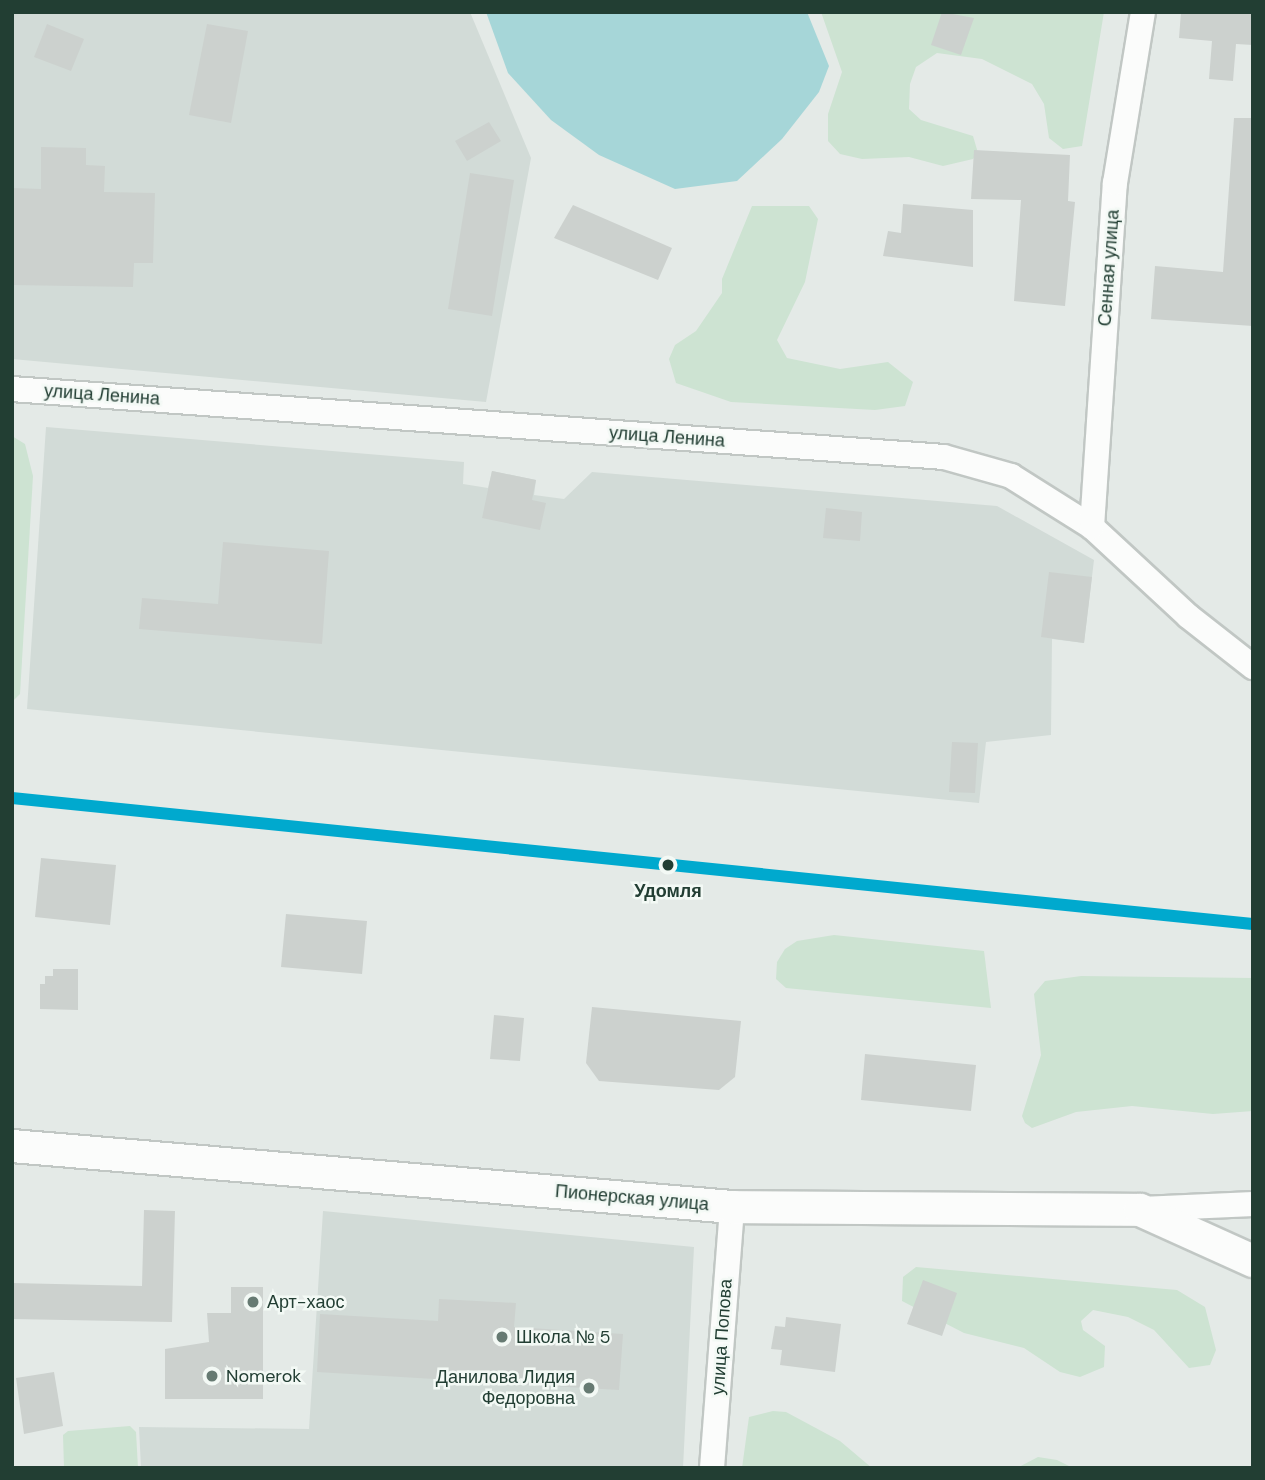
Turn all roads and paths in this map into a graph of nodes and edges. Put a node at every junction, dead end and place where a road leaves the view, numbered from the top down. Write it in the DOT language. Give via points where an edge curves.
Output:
graph roads {
  1 [pos="1143,12"];
  2 [pos="12,389"];
  3 [pos="1091,527"];
  4 [pos="1253,667"];
  5 [pos="12,1146"];
  6 [pos="1253,1204"];
  7 [pos="732,1206"];
  8 [pos="1140,1210"];
  9 [pos="1253,1261"];
  10 [pos="712,1468"];
  1 -- 3 [label="street, Сенная улица" via="1115,184"];
  2 -- 3 [label="street, улица Ленина" via="944,457 1011,476"];
  3 -- 4 [label="street, улица Ленина" via="1188,616"];
  5 -- 7 [label="street, Пионерская улица"];
  6 -- 8 [label="street, Пионерская улица"];
  7 -- 8 [label="street, Пионерская улица"];
  7 -- 10 [label="street, улица Попова"];
  8 -- 9 [label="street"];
}
